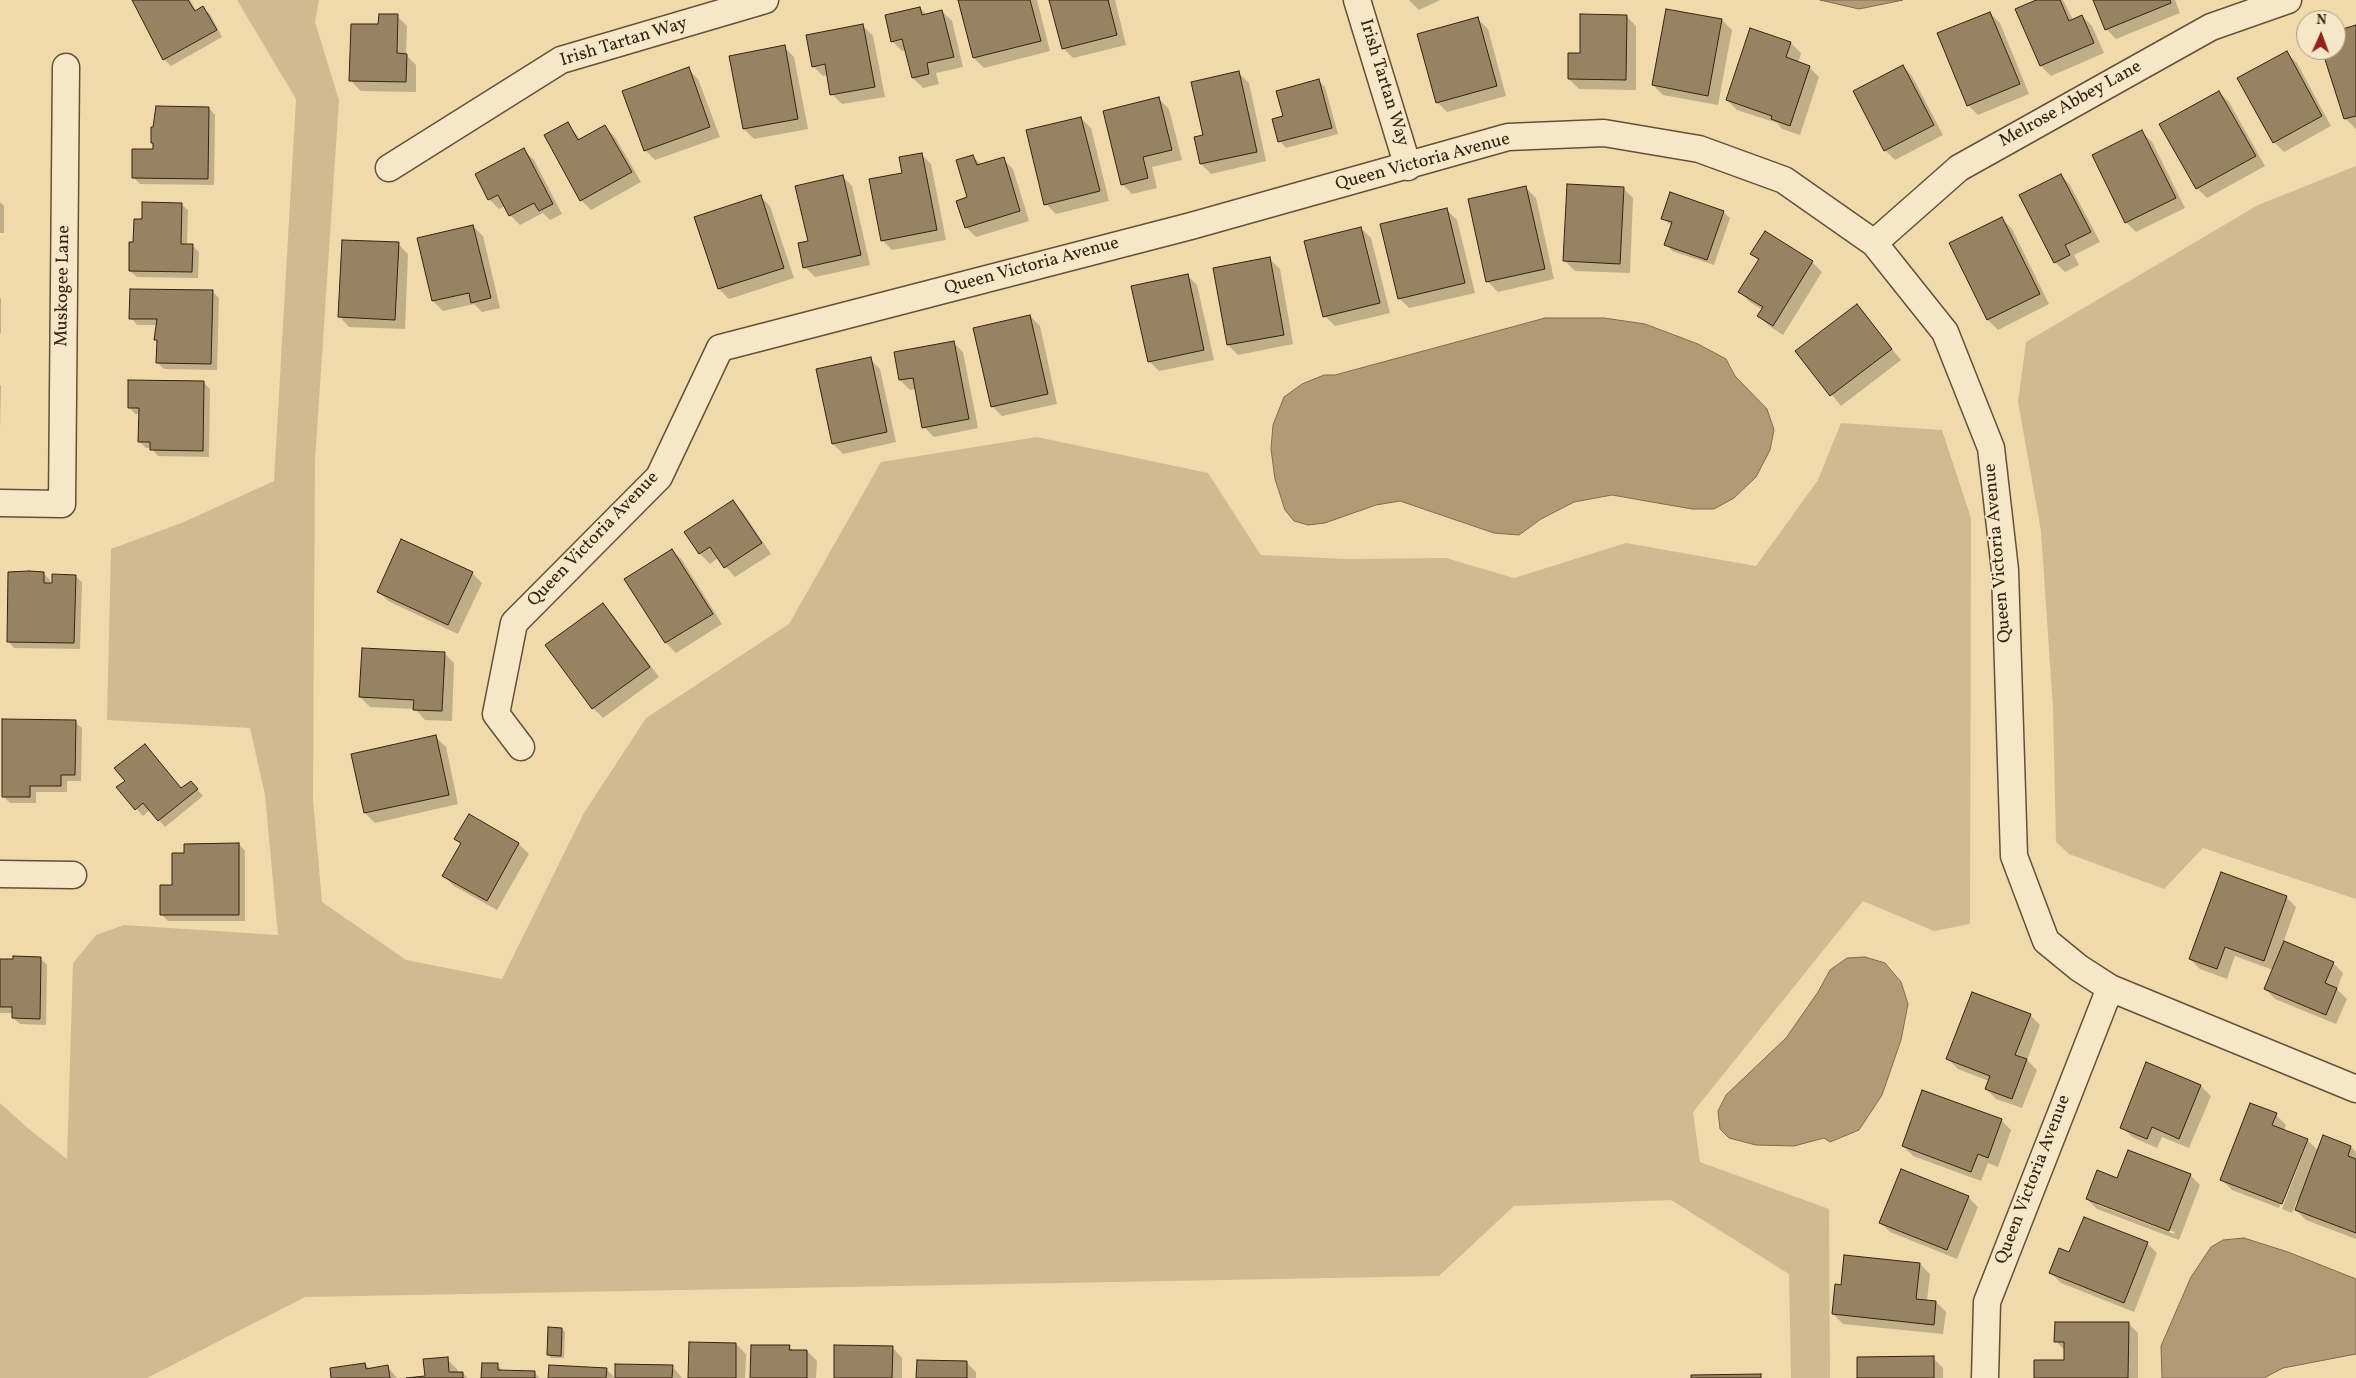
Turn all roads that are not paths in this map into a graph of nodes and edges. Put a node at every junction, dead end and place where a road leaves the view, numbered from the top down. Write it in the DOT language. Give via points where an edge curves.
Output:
graph roads {
  1 [pos="765,0"];
  2 [pos="1357,0"];
  3 [pos="2288,0"];
  4 [pos="66,67"];
  5 [pos="1408,167"];
  6 [pos="389,168"];
  7 [pos="1874,243"];
  8 [pos="0,504"];
  9 [pos="521,746"];
  10 [pos="0,874"];
  11 [pos="73,875"];
  12 [pos="2110,988"];
  13 [pos="2356,1088"];
  14 [pos="1985,1378"];
  1 -- 6 [label="street, Irish Tartan Way" via="561,60"];
  2 -- 5 [label="street, Irish Tartan Way"];
  3 -- 7 [label="street, Melrose Abbey Lane" via="2211,27 1960,168"];
  4 -- 8 [label="street, Muskogee Lane" via="62,504"];
  5 -- 7 [label="street, Queen Victoria Avenue" via="1508,137 1604,133 1699,149 1784,180"];
  5 -- 9 [label="street, Queen Victoria Avenue" via="720,348 658,477 514,624 496,714"];
  7 -- 12 [label="street, Queen Victoria Avenue" via="1945,332 1991,448 2005,570 2014,856 2046,941"];
  10 -- 11 [label="street"];
  12 -- 13 [label="street, Queen Victoria Avenue"];
  12 -- 14 [label="street, Queen Victoria Avenue" via="1987,1302"];
}
